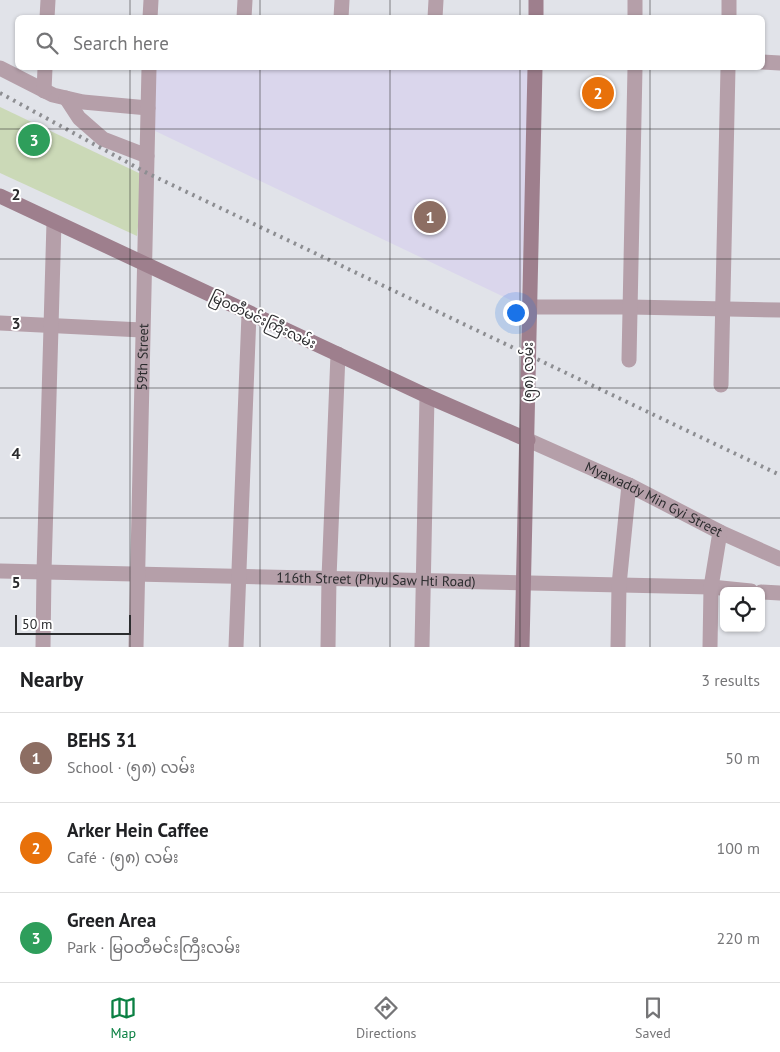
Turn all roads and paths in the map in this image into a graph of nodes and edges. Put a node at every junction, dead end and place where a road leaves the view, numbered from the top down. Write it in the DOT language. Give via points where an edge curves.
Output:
graph roads {
  1 [pos="48,0"];
  2 [pos="151,0"];
  3 [pos="244,0"];
  4 [pos="342,0"];
  5 [pos="436,0"];
  6 [pos="536,0"];
  7 [pos="635,0"];
  8 [pos="729,0"];
  9 [pos="47,15"];
  10 [pos="150,15"];
  11 [pos="244,15"];
  12 [pos="341,15"];
  13 [pos="435,15"];
  14 [pos="536,15"];
  15 [pos="635,15"];
  16 [pos="729,15"];
  17 [pos="765,62"];
  18 [pos="780,63"];
  19 [pos="0,68"];
  20 [pos="45,70"];
  21 [pos="149,70"];
  22 [pos="534,70"];
  23 [pos="635,70"];
  24 [pos="728,70"];
  25 [pos="44,91"];
  26 [pos="66,98"];
  27 [pos="148,108"];
  28 [pos="147,156"];
  29 [pos="0,196"];
  30 [pos="54,222"];
  31 [pos="146,263"];
  32 [pos="529,307"];
  33 [pos="630,307"];
  34 [pos="722,309"];
  35 [pos="780,310"];
  36 [pos="249,314"];
  37 [pos="0,323"];
  38 [pos="51,326"];
  39 [pos="142,330"];
  40 [pos="338,354"];
  41 [pos="629,360"];
  42 [pos="721,384"];
  43 [pos="427,396"];
  44 [pos="528,440"];
  45 [pos="629,486"];
  46 [pos="720,532"];
  47 [pos="780,559"];
  48 [pos="0,571"];
  49 [pos="44,572"];
  50 [pos="138,574"];
  51 [pos="238,576"];
  52 [pos="330,578"];
  53 [pos="424,581"];
  54 [pos="524,583"];
  55 [pos="620,585"];
  56 [pos="712,587"];
  57 [pos="720,588"];
  58 [pos="765,592"];
  59 [pos="780,593"];
  60 [pos="43,647"];
  61 [pos="136,647"];
  62 [pos="236,647"];
  63 [pos="328,647"];
  64 [pos="422,647"];
  65 [pos="522,647"];
  66 [pos="618,647"];
  67 [pos="710,647"];
  1 -- 9 [label="street"];
  2 -- 10 [label="street"];
  3 -- 11 [label="street"];
  4 -- 12 [label="street"];
  5 -- 13 [label="street"];
  6 -- 14 [label="main road"];
  7 -- 15 [label="street"];
  8 -- 16 [label="street"];
  17 -- 18 [label="street"];
  19 -- 25 [label="street"];
  20 -- 25 [label="street"];
  21 -- 27 [label="street, 59th Street"];
  22 -- 32 [label="main road, (၅၈) လမ်း"];
  23 -- 33 [label="street"];
  24 -- 34 [label="street"];
  25 -- 26 [label="street"];
  26 -- 27 [label="street"];
  26 -- 28 [label="street" via="79,118 103,139"];
  27 -- 28 [label="street, 59th Street"];
  28 -- 31 [label="street, 59th Street"];
  29 -- 30 [label="main road, မြဝတီမင်းကြီးလမ်း"];
  30 -- 31 [label="main road, မြဝတီမင်းကြီးလမ်း"];
  30 -- 38 [label="street"];
  31 -- 36 [label="main road, မြဝတီမင်းကြီးလမ်း"];
  31 -- 39 [label="street, 59th Street"];
  32 -- 33 [label="street"];
  32 -- 44 [label="main road, (၅၈) လမ်း"];
  33 -- 34 [label="street"];
  33 -- 41 [label="street"];
  34 -- 35 [label="street"];
  34 -- 42 [label="street"];
  36 -- 40 [label="main road, မြဝတီမင်းကြီးလမ်း"];
  36 -- 51 [label="street"];
  37 -- 38 [label="street"];
  38 -- 39 [label="street"];
  38 -- 49 [label="street"];
  39 -- 50 [label="street, 59th Street"];
  40 -- 43 [label="main road, မြဝတီမင်းကြီးလမ်း"];
  40 -- 52 [label="street"];
  43 -- 44 [label="main road, မြဝတီမင်းကြီးလမ်း"];
  43 -- 53 [label="street"];
  44 -- 45 [label="street, Myawaddy Min Gyi Street"];
  44 -- 54 [label="main road, (၅၈) လမ်း"];
  45 -- 46 [label="street, Myawaddy Min Gyi Street"];
  45 -- 55 [label="street"];
  46 -- 47 [label="street, Myawaddy Min Gyi Street"];
  46 -- 56 [label="street"];
  48 -- 49 [label="street, 116th Street (Phyu Saw Hti Road)"];
  49 -- 50 [label="street, 116th Street (Phyu Saw Hti Road)"];
  49 -- 60 [label="street"];
  50 -- 51 [label="street, 116th Street (Phyu Saw Hti Road)"];
  50 -- 61 [label="street, 59th Street"];
  51 -- 52 [label="street, 116th Street (Phyu Saw Hti Road)"];
  51 -- 62 [label="street"];
  52 -- 53 [label="street, 116th Street (Phyu Saw Hti Road)"];
  52 -- 63 [label="street"];
  53 -- 54 [label="street, 116th Street (Phyu Saw Hti Road)"];
  53 -- 64 [label="street"];
  54 -- 55 [label="street, 116th Street (Phyu Saw Hti Road)"];
  54 -- 65 [label="main road, (၅၈) လမ်း"];
  55 -- 56 [label="street, 116th Street (Phyu Saw Hti Road)"];
  55 -- 66 [label="street"];
  56 -- 57 [label="street, 116th Street (Phyu Saw Hti Road)"];
  56 -- 67 [label="street"];
  58 -- 59 [label="street"];
}
